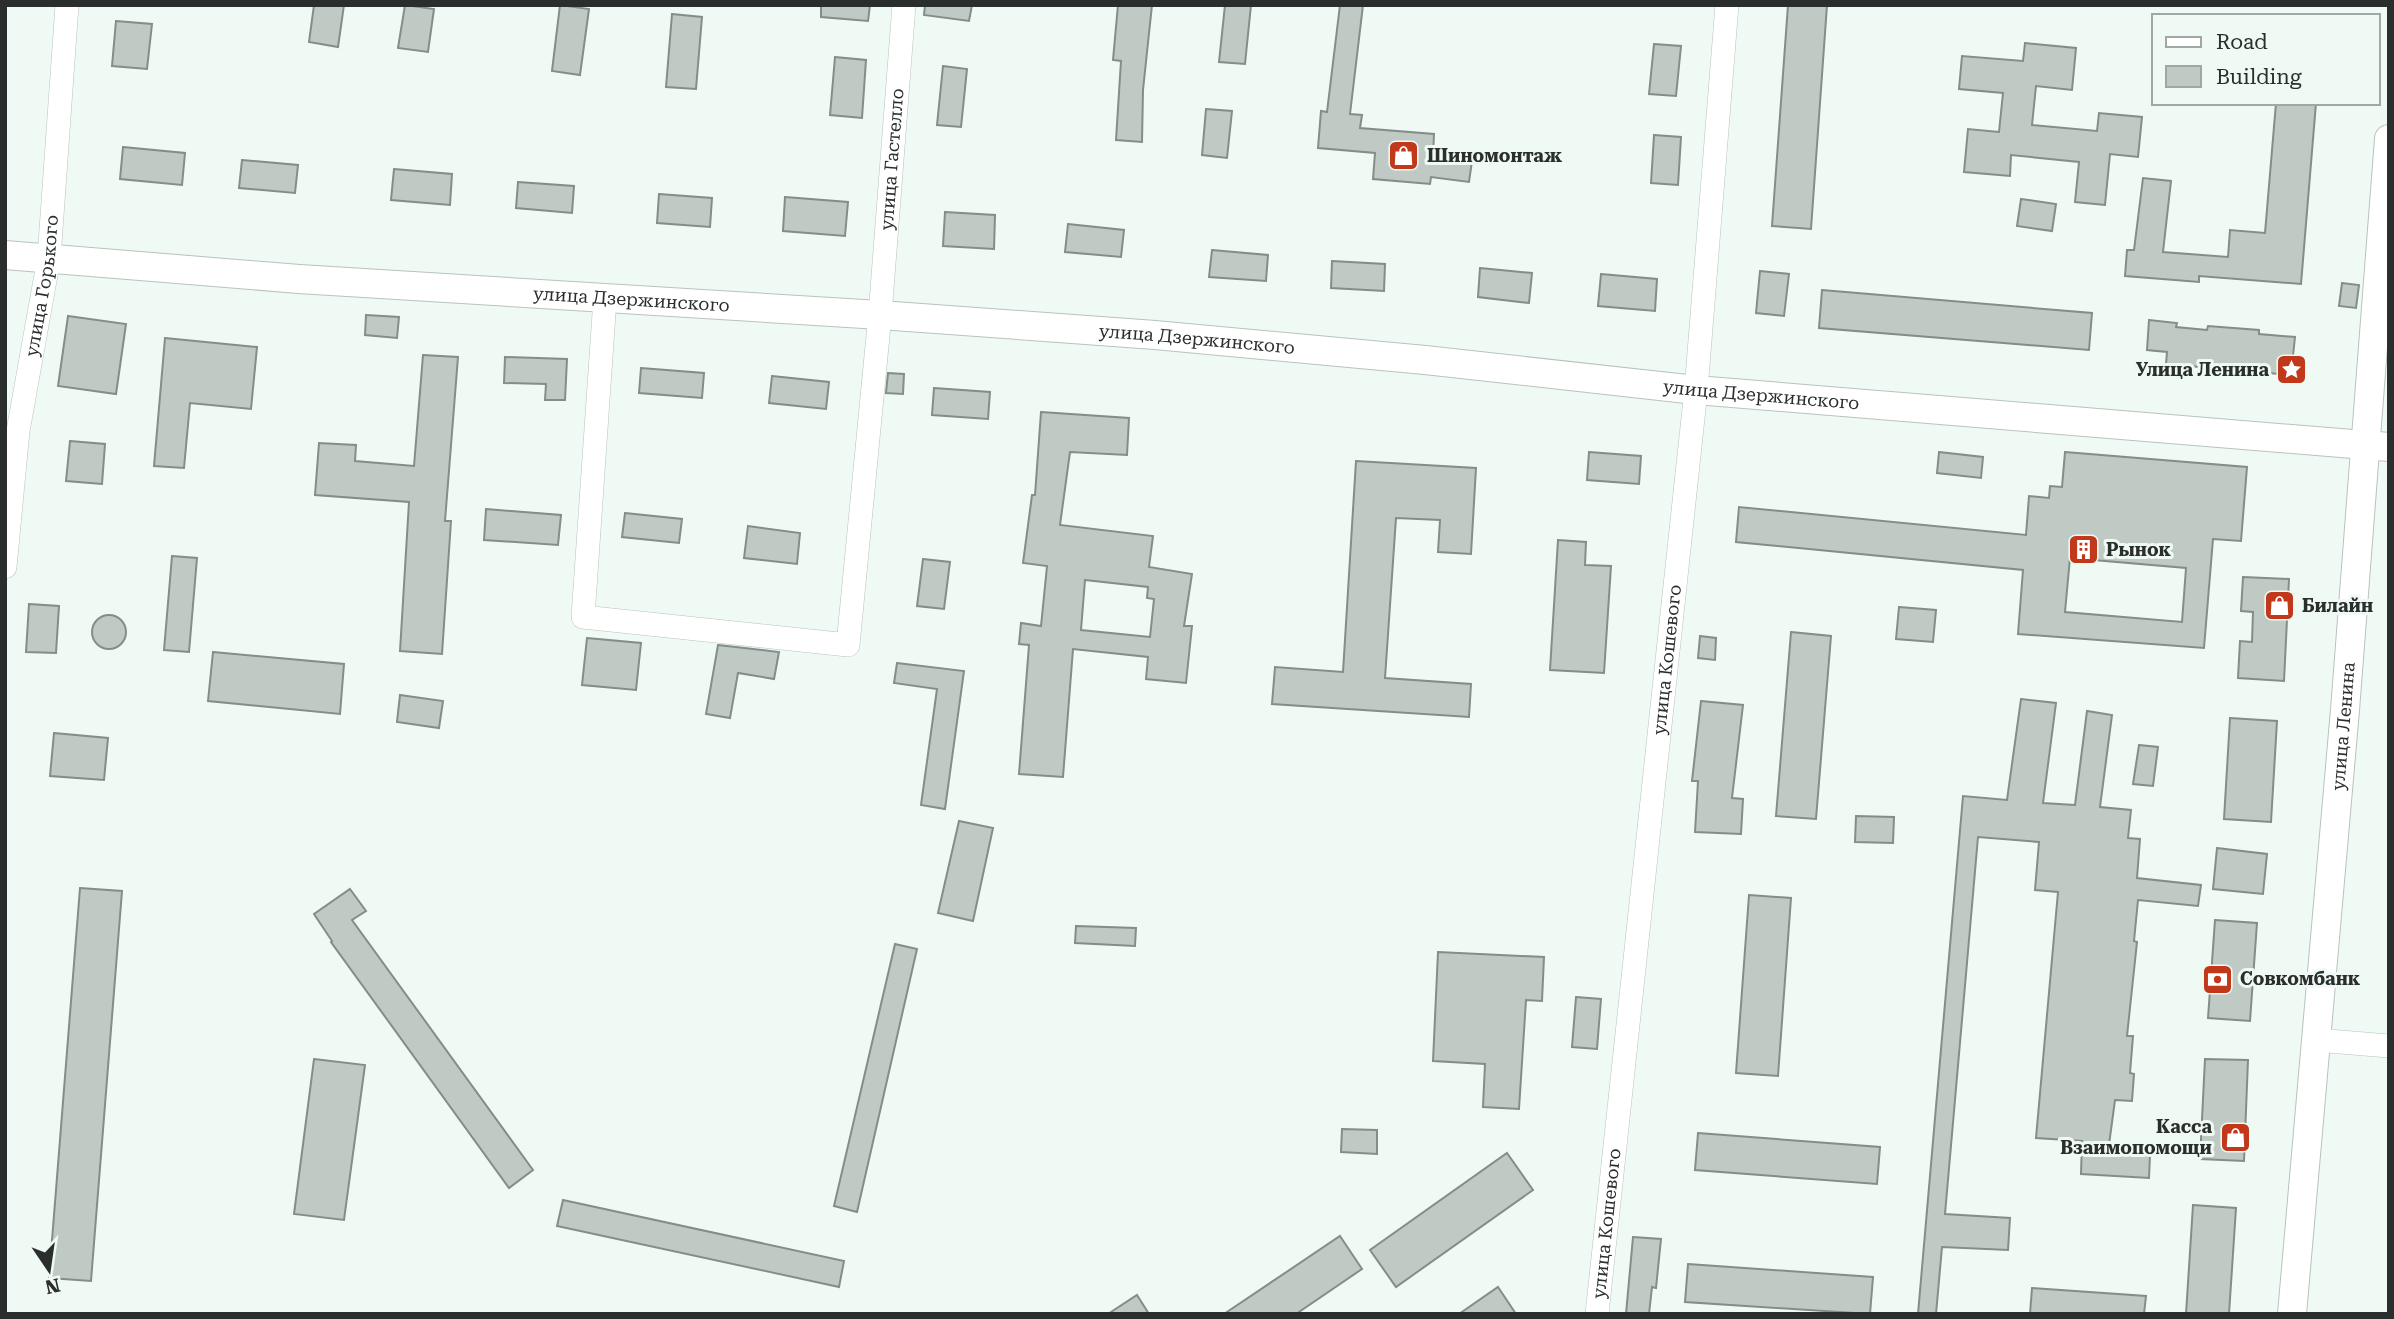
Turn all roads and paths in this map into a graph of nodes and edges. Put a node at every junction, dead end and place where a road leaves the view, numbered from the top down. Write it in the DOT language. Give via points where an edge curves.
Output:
graph roads {
  1 [pos="67,5"];
  2 [pos="904,5"];
  3 [pos="1727,5"];
  4 [pos="2389,139"];
  5 [pos="5,255"];
  6 [pos="49,258"];
  7 [pos="605,299"];
  8 [pos="880,315"];
  9 [pos="1696,390"];
  10 [pos="2377,446"];
  11 [pos="5,567"];
  12 [pos="2316,1040"];
  13 [pos="2389,1046"];
  14 [pos="1597,1314"];
  15 [pos="2292,1314"];
  1 -- 6 [label="street, улица Горького"];
  2 -- 8 [label="street, улица Гастелло"];
  3 -- 9 [label="street, улица Кошевого"];
  4 -- 10 [label="street, улица Ленина"];
  5 -- 6 [label="street, улица Дзержинского"];
  6 -- 7 [label="street, улица Дзержинского"];
  6 -- 11 [label="street, улица Горького" via="18,430"];
  7 -- 8 [label="street, улица Дзержинского"];
  7 -- 8 [label="street, улица Гастелло" via="583,617 848,645"];
  8 -- 9 [label="street, улица Дзержинского" via="1155,335"];
  9 -- 10 [label="street, улица Дзержинского"];
  9 -- 14 [label="street, улица Кошевого"];
  10 -- 12 [label="street, улица Ленина"];
  12 -- 13 [label="street"];
  12 -- 15 [label="street, улица Ленина"];
}
